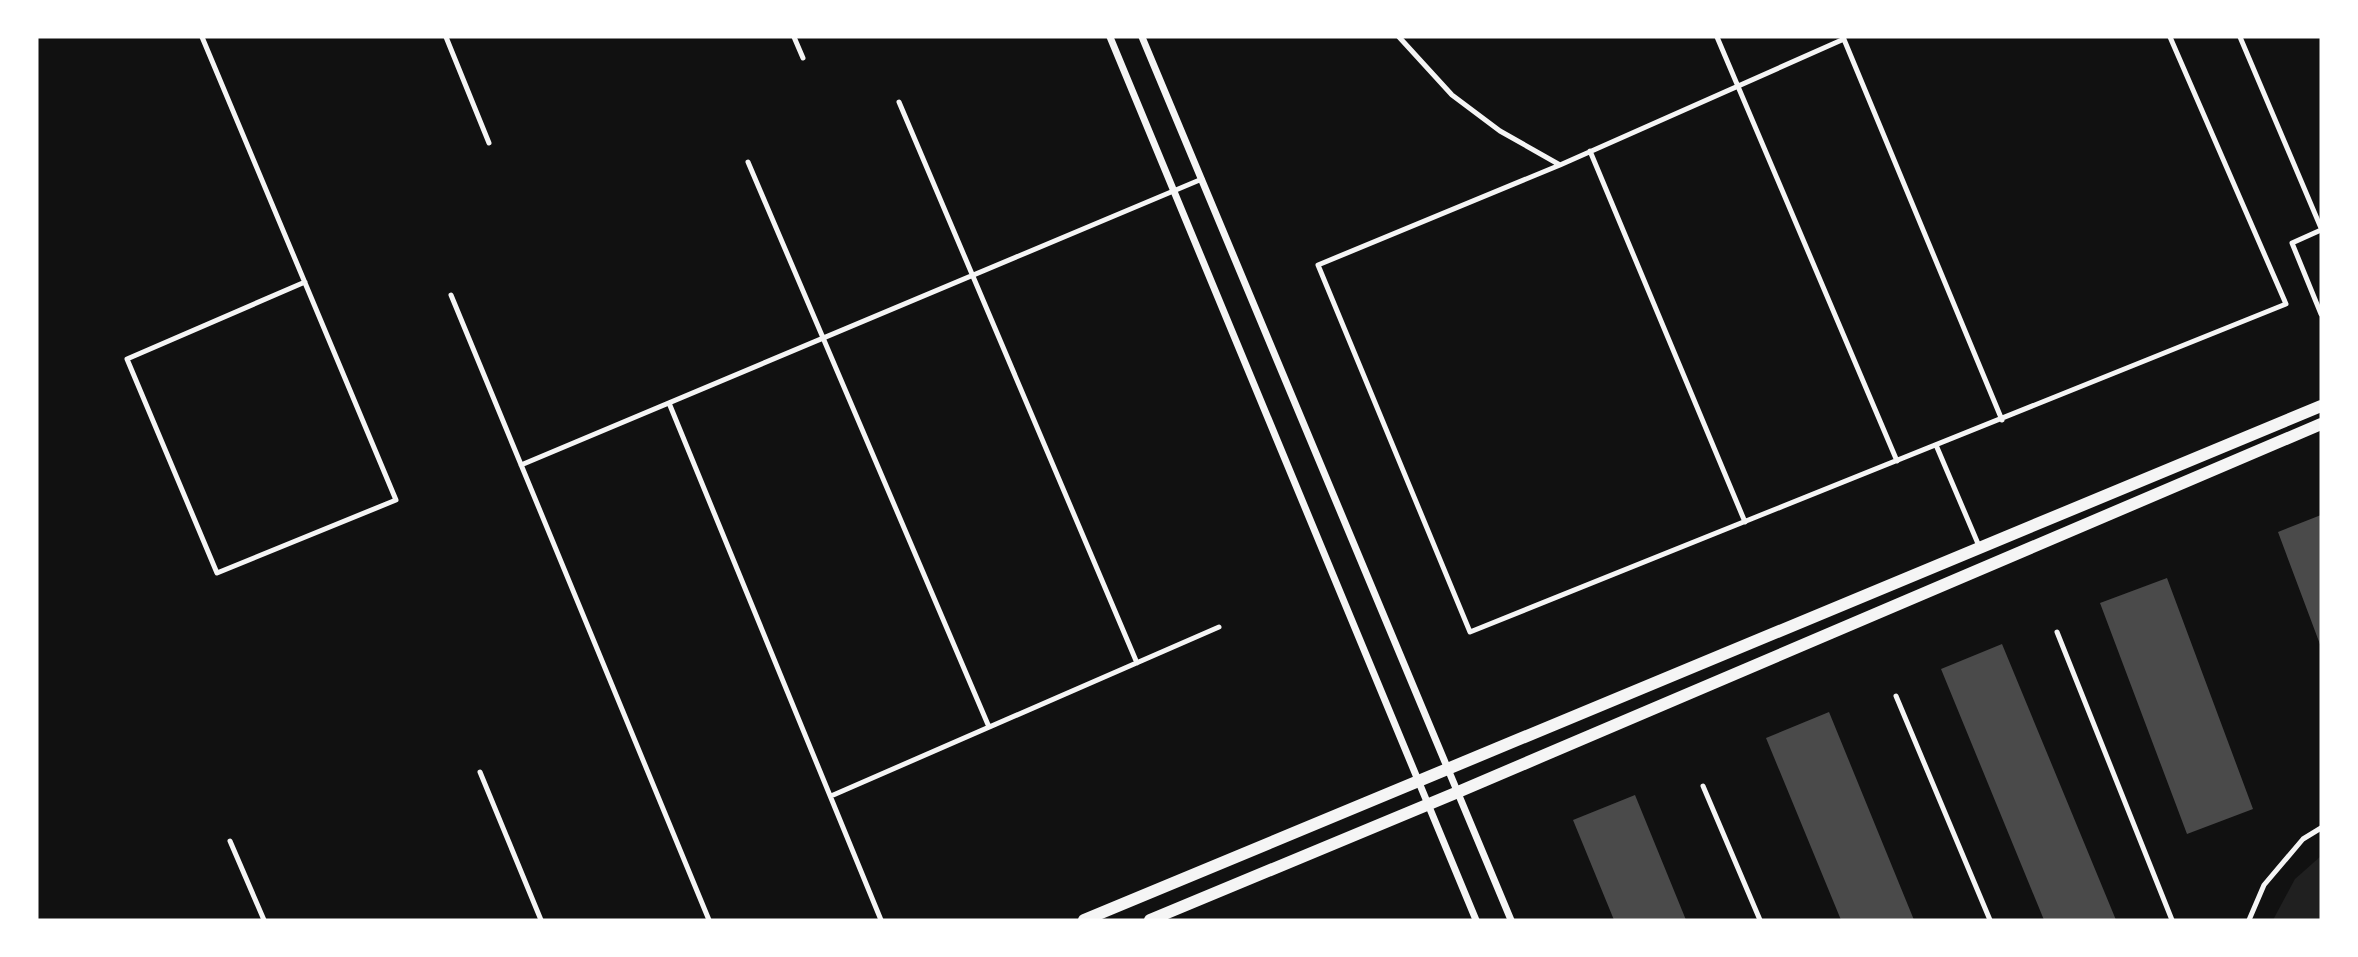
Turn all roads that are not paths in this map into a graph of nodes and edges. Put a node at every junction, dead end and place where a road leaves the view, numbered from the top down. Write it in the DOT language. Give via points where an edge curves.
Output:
graph roads {
  1 [pos="202,37"];
  2 [pos="446,37"];
  3 [pos="794,37"];
  4 [pos="1110,37"];
  5 [pos="1142,37"];
  6 [pos="1398,37"];
  7 [pos="1717,37"];
  8 [pos="2170,37"];
  9 [pos="2240,37"];
  10 [pos="1843,38"];
  11 [pos="803,58"];
  12 [pos="1738,86"];
  13 [pos="899,102"];
  14 [pos="489,143"];
  15 [pos="1590,152"];
  16 [pos="748,162"];
  17 [pos="1560,165"];
  18 [pos="1202,179"];
  19 [pos="1173,190"];
  20 [pos="2321,229"];
  21 [pos="971,276"];
  22 [pos="305,282"];
  23 [pos="451,295"];
  24 [pos="2321,314"];
  25 [pos="823,338"];
  26 [pos="669,403"];
  27 [pos="2321,406"];
  28 [pos="2002,420"];
  29 [pos="2321,424"];
  30 [pos="1936,445"];
  31 [pos="1897,461"];
  32 [pos="522,465"];
  33 [pos="1745,522"];
  34 [pos="1980,549"];
  35 [pos="1219,627"];
  36 [pos="2057,632"];
  37 [pos="1137,663"];
  38 [pos="1896,696"];
  39 [pos="989,727"];
  40 [pos="1448,768"];
  41 [pos="480,772"];
  42 [pos="1418,781"];
  43 [pos="1703,786"];
  44 [pos="1458,792"];
  45 [pos="831,796"];
  46 [pos="1428,805"];
  47 [pos="2321,828"];
  48 [pos="230,841"];
  49 [pos="264,920"];
  50 [pos="541,920"];
  51 [pos="709,920"];
  52 [pos="881,920"];
  53 [pos="1084,920"];
  54 [pos="1150,920"];
  55 [pos="1476,920"];
  56 [pos="1511,920"];
  57 [pos="1760,920"];
  58 [pos="1990,920"];
  59 [pos="2172,920"];
  60 [pos="2249,920"];
  1 -- 22 [label="lane"];
  2 -- 14 [label="lane"];
  3 -- 11 [label="lane"];
  4 -- 19 [label="street"];
  5 -- 18 [label="street"];
  6 -- 17 [label="lane" via="1452,95 1500,131"];
  7 -- 12 [label="lane"];
  8 -- 28 [label="lane" via="2286,304"];
  9 -- 20 [label="lane"];
  10 -- 12 [label="lane"];
  10 -- 28 [label="lane"];
  12 -- 15 [label="lane"];
  12 -- 31 [label="lane"];
  13 -- 21 [label="lane"];
  15 -- 17 [label="lane"];
  15 -- 33 [label="lane"];
  16 -- 25 [label="lane"];
  17 -- 33 [label="lane" via="1318,265 1470,632"];
  18 -- 19 [label="lane"];
  18 -- 40 [label="street"];
  19 -- 21 [label="lane"];
  19 -- 42 [label="street"];
  20 -- 24 [label="lane" via="2292,243"];
  21 -- 25 [label="lane"];
  21 -- 37 [label="lane"];
  22 -- 22 [label="lane" via="396,500 217,573 127,359"];
  23 -- 32 [label="lane"];
  25 -- 26 [label="lane"];
  25 -- 39 [label="lane"];
  26 -- 32 [label="lane"];
  26 -- 45 [label="lane"];
  27 -- 34 [label="street"];
  28 -- 30 [label="lane"];
  29 -- 44 [label="street"];
  30 -- 31 [label="lane"];
  30 -- 34 [label="lane"];
  31 -- 33 [label="lane"];
  32 -- 51 [label="lane"];
  34 -- 40 [label="street"];
  35 -- 37 [label="lane"];
  36 -- 59 [label="lane"];
  37 -- 39 [label="lane"];
  38 -- 58 [label="lane"];
  39 -- 45 [label="lane"];
  40 -- 42 [label="street"];
  40 -- 44 [label="street"];
  41 -- 50 [label="lane"];
  42 -- 46 [label="street"];
  42 -- 53 [label="street"];
  43 -- 57 [label="lane"];
  44 -- 46 [label="street"];
  44 -- 56 [label="street"];
  45 -- 52 [label="lane"];
  46 -- 54 [label="street"];
  46 -- 55 [label="street"];
  47 -- 60 [label="lane" via="2302,839 2264,885"];
  48 -- 49 [label="lane"];
}
